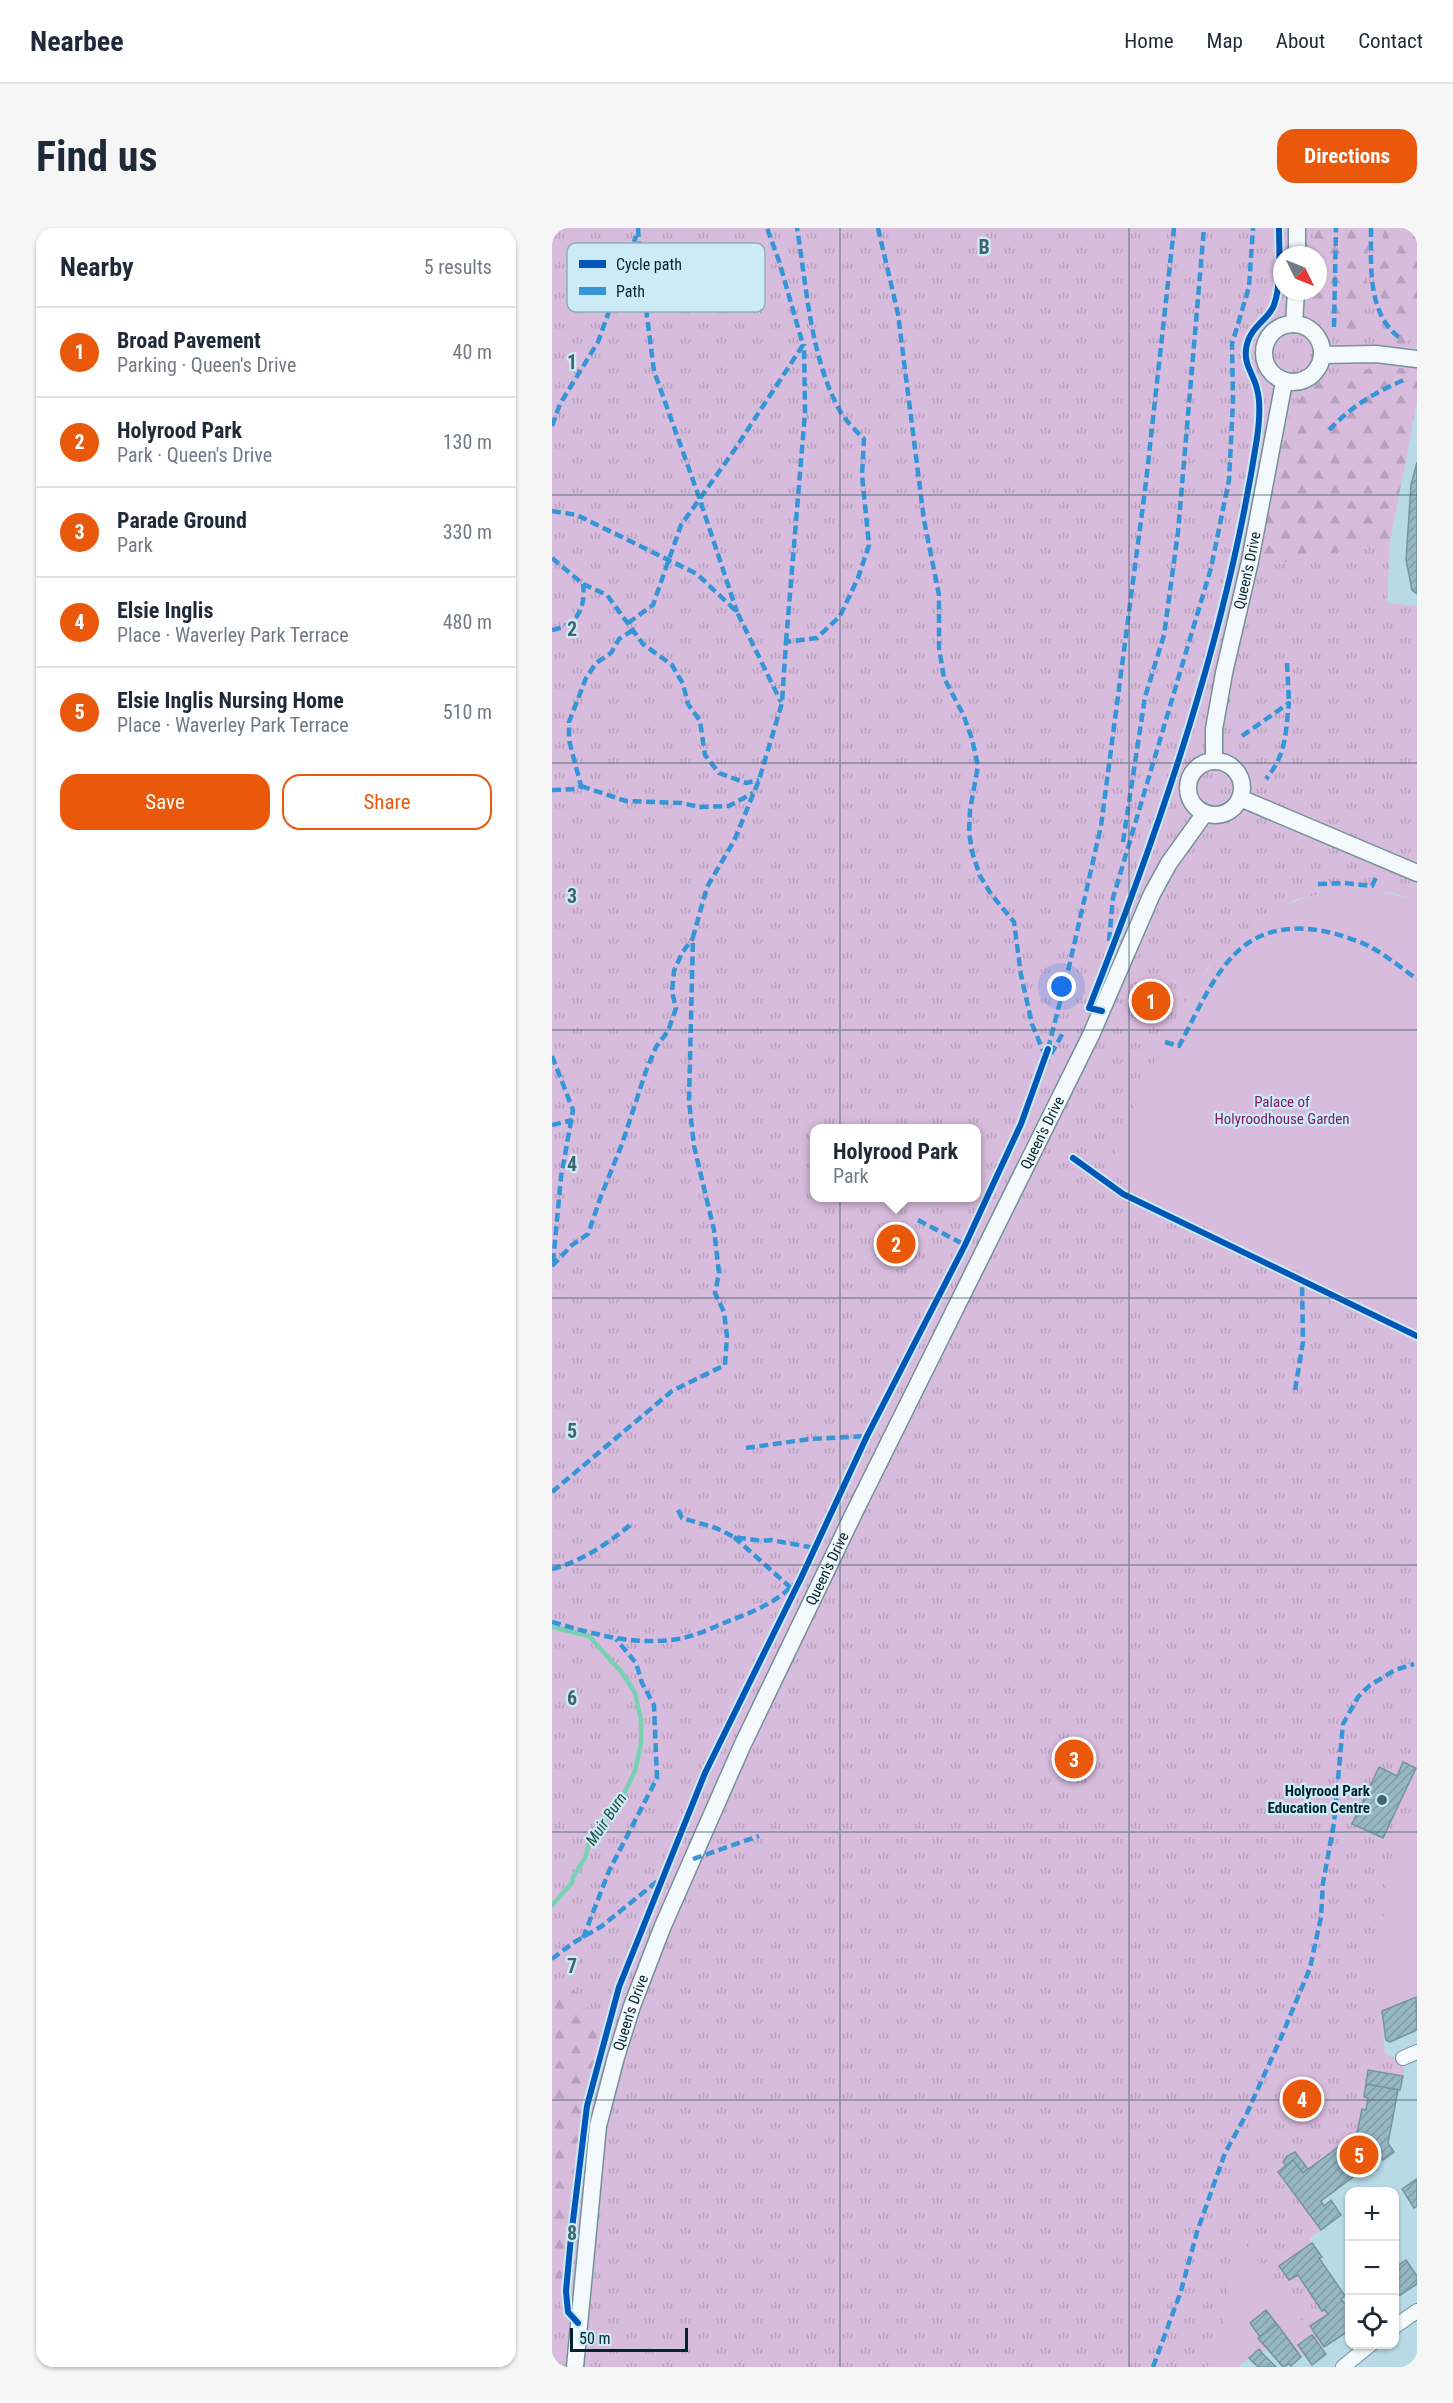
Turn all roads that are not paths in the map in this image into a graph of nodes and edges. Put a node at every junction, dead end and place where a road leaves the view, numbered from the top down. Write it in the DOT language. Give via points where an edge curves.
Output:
graph roads {
  1 [pos="1297,228"];
  2 [pos="1297,246"];
  3 [pos="1295,300"];
  4 [pos="1294,324"];
  5 [pos="1322,355"];
  6 [pos="1417,359"];
  7 [pos="1284,382"];
  8 [pos="1214,761"];
  9 [pos="1240,798"];
  10 [pos="1205,813"];
  11 [pos="1417,873"];
  12 [pos="1417,2052"];
  13 [pos="1403,2058"];
  14 [pos="1417,2311"];
  15 [pos="1399,2324"];
  16 [pos="1365,2349"];
  17 [pos="574,2367"];
  18 [pos="1343,2367"];
  1 -- 2 [label="street"];
  3 -- 4 [label="street"];
  4 -- 5 [label="street" via="1314,334"];
  4 -- 7 [label="street" via="1273,332 1264,346 1267,368"];
  5 -- 6 [label="street" via="1376,354"];
  5 -- 7 [label="street" via="1316,372 1307,379"];
  7 -- 8 [label="street, Queen's Drive" via="1224,673 1214,729"];
  8 -- 9 [label="street" via="1225,763 1237,773"];
  8 -- 10 [label="street" via="1195,769 1188,783 1192,804"];
  9 -- 10 [label="street" via="1226,813"];
  9 -- 11 [label="street"];
  10 -- 17 [label="street, Queen's Drive" via="1152,894 1091,1035 742,1746 662,1928 632,2006 598,2126"];
  12 -- 13 [label="street"];
  14 -- 15 [label="street"];
  16 -- 18 [label="street"];
}
